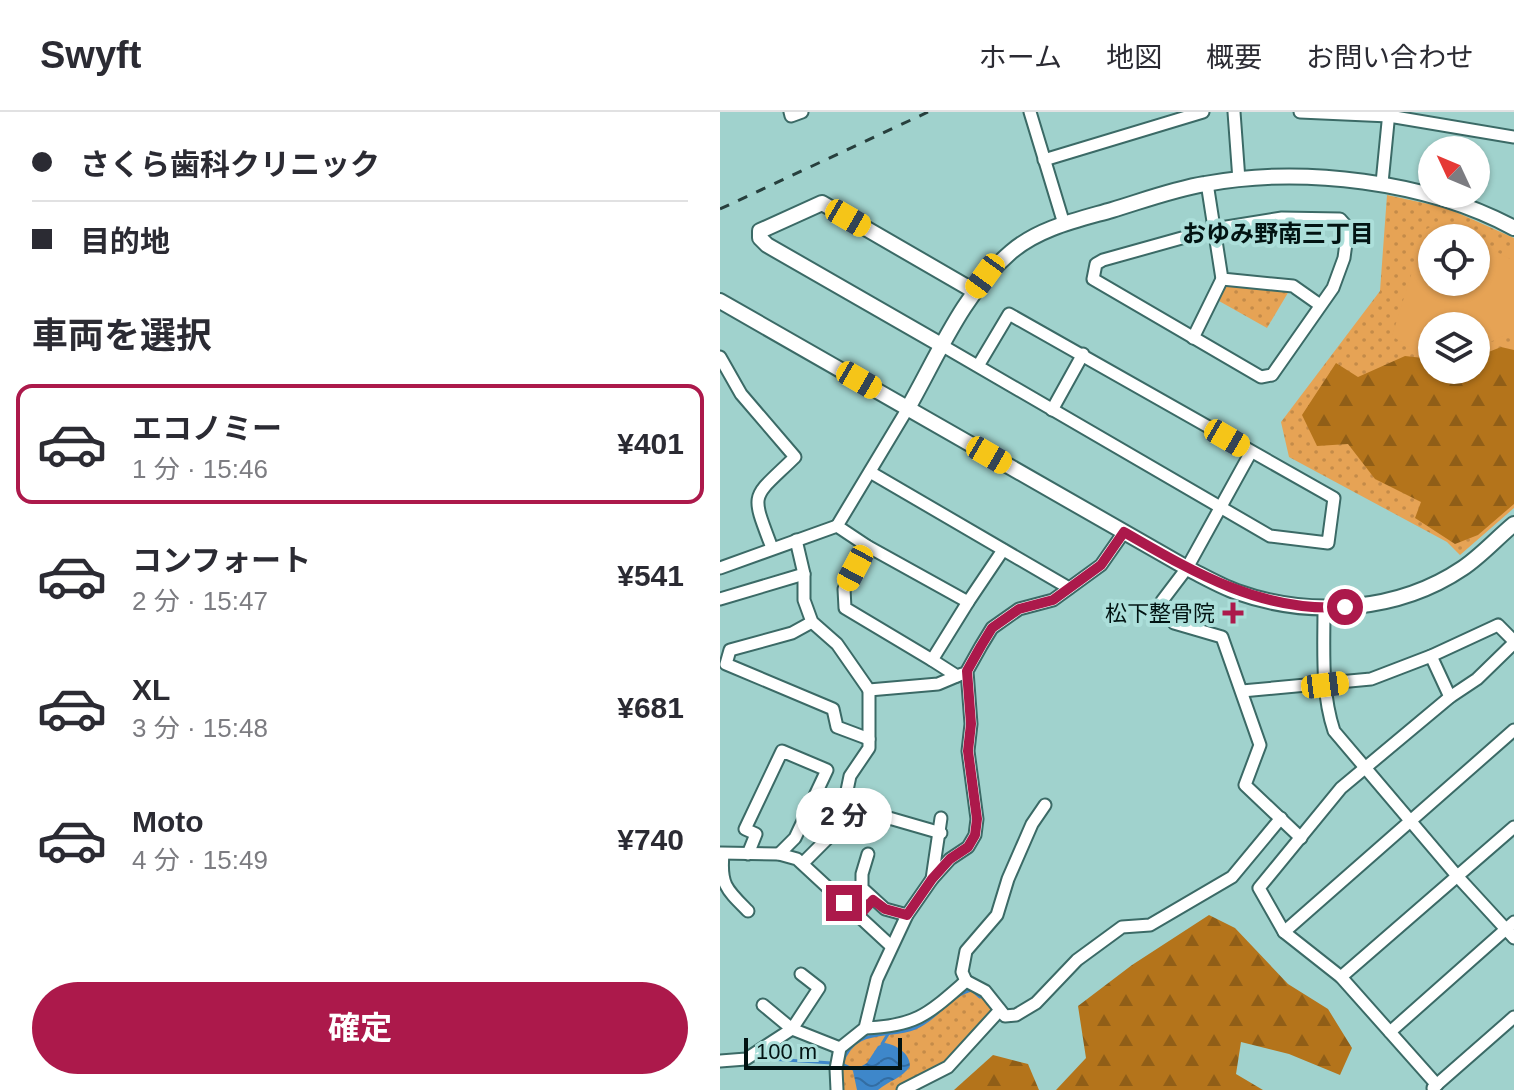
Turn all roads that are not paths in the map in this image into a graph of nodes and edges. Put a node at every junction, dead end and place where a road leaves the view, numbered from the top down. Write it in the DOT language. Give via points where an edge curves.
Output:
graph roads {
  1 [pos="790,112"];
  2 [pos="802,112"];
  3 [pos="1030,112"];
  4 [pos="1203,112"];
  5 [pos="1234,112"];
  6 [pos="1300,112"];
  7 [pos="1389,114"];
  8 [pos="1514,137"];
  9 [pos="1044,160"];
  10 [pos="1239,180"];
  11 [pos="1207,183"];
  12 [pos="1382,183"];
  13 [pos="1064,224"];
  14 [pos="1514,228"];
  15 [pos="1214,229"];
  16 [pos="1222,279"];
  17 [pos="974,291"];
  18 [pos="720,301"];
  19 [pos="1320,305"];
  20 [pos="1193,338"];
  21 [pos="943,346"];
  22 [pos="1083,354"];
  23 [pos="720,357"];
  24 [pos="978,366"];
  25 [pos="908,408"];
  26 [pos="1052,410"];
  27 [pos="1251,452"];
  28 [pos="870,472"];
  29 [pos="1221,507"];
  30 [pos="1514,524"];
  31 [pos="837,526"];
  32 [pos="1124,532"];
  33 [pos="796,540"];
  34 [pos="867,546"];
  35 [pos="772,548"];
  36 [pos="1003,550"];
  37 [pos="720,568"];
  38 [pos="1187,568"];
  39 [pos="804,574"];
  40 [pos="1069,588"];
  41 [pos="720,599"];
  42 [pos="968,602"];
  43 [pos="1324,608"];
  44 [pos="812,622"];
  45 [pos="1514,642"];
  46 [pos="1431,656"];
  47 [pos="932,660"];
  48 [pos="962,674"];
  49 [pos="1325,685"];
  50 [pos="869,690"];
  51 [pos="1242,691"];
  52 [pos="1450,697"];
  53 [pos="1514,730"];
  54 [pos="869,739"];
  55 [pos="1364,769"];
  56 [pos="844,805"];
  57 [pos="1045,805"];
  58 [pos="941,818"];
  59 [pos="1281,818"];
  60 [pos="1410,821"];
  61 [pos="1514,827"];
  62 [pos="941,833"];
  63 [pos="1301,838"];
  64 [pos="721,853"];
  65 [pos="748,854"];
  66 [pos="779,854"];
  67 [pos="868,854"];
  68 [pos="803,863"];
  69 [pos="1458,877"];
  70 [pos="932,879"];
  71 [pos="723,893"];
  72 [pos="873,900"];
  73 [pos="748,911"];
  74 [pos="907,915"];
  75 [pos="858,917"];
  76 [pos="1511,930"];
  77 [pos="1284,932"];
  78 [pos="891,946"];
  79 [pos="801,974"];
  80 [pos="1341,977"];
  81 [pos="966,981"];
  82 [pos="763,1005"];
  83 [pos="1000,1010"];
  84 [pos="1514,1017"];
  85 [pos="865,1028"];
  86 [pos="792,1029"];
  87 [pos="1390,1032"];
  88 [pos="840,1048"];
  89 [pos="720,1061"];
  90 [pos="1434,1088"];
  91 [pos="837,1090"];
  92 [pos="903,1090"];
  1 -- 2 [label="street"];
  3 -- 9 [label="street"];
  4 -- 9 [label="street"];
  5 -- 10 [label="street"];
  6 -- 7 [label="street"];
  7 -- 8 [label="street"];
  7 -- 12 [label="street"];
  9 -- 13 [label="street"];
  10 -- 11 [label="street"];
  10 -- 12 [label="street"];
  11 -- 13 [label="street"];
  11 -- 15 [label="street"];
  12 -- 14 [label="street" via="1461,204"];
  13 -- 17 [label="street" via="1014,249"];
  15 -- 16 [label="street"];
  15 -- 19 [label="street" via="1282,218 1340,219 1348,228 1344,258"];
  15 -- 20 [label="street" via="1103,260 1096,264 1093,279"];
  16 -- 19 [label="street" via="1293,286"];
  16 -- 20 [label="street"];
  17 -- 21 [label="street"];
  17 -- 21 [label="street" via="822,203 760,231 767,245"];
  18 -- 25 [label="street"];
  19 -- 20 [label="street" via="1272,375 1261,377"];
  21 -- 24 [label="street"];
  21 -- 25 [label="street"];
  22 -- 24 [label="street" via="1009,314"];
  22 -- 26 [label="street"];
  22 -- 27 [label="street"];
  23 -- 35 [label="street" via="741,394 795,457 758,493 756,506"];
  24 -- 26 [label="street"];
  25 -- 28 [label="street"];
  25 -- 32 [label="street"];
  26 -- 29 [label="street"];
  27 -- 29 [label="street"];
  27 -- 29 [label="street" via="1334,498 1328,543 1270,536"];
  28 -- 31 [label="street"];
  28 -- 36 [label="street"];
  29 -- 38 [label="street"];
  30 -- 43 [label="street" via="1465,567 1422,590 1366,605"];
  31 -- 33 [label="street"];
  31 -- 34 [label="street"];
  32 -- 38 [label="street"];
  32 -- 40 [label="street" via="1101,565"];
  33 -- 35 [label="street"];
  33 -- 39 [label="street"];
  34 -- 42 [label="street"];
  34 -- 47 [label="street" via="844,589 845,608"];
  35 -- 37 [label="street"];
  36 -- 40 [label="street"];
  36 -- 42 [label="street"];
  38 -- 43 [label="street" via="1236,592"];
  38 -- 51 [label="street" via="1162,601 1174,623 1222,637"];
  39 -- 41 [label="street"];
  39 -- 44 [label="street" via="804,600"];
  40 -- 48 [label="street" via="1053,600 1019,609 992,628"];
  42 -- 47 [label="street"];
  43 -- 49 [label="street"];
  44 -- 50 [label="street" via="837,644"];
  44 -- 54 [label="street" via="730,650 726,664 833,709 837,727"];
  45 -- 46 [label="street" via="1498,625"];
  45 -- 52 [label="street"];
  46 -- 49 [label="street" via="1371,679"];
  46 -- 52 [label="street"];
  47 -- 48 [label="street"];
  48 -- 50 [label="street" via="938,684"];
  48 -- 70 [label="street" via="971,724 975,835"];
  49 -- 51 [label="street"];
  49 -- 55 [label="street" via="1334,731"];
  50 -- 54 [label="street"];
  51 -- 59 [label="street" via="1260,745 1245,785"];
  52 -- 55 [label="street"];
  53 -- 60 [label="street"];
  54 -- 56 [label="street" via="869,748 850,776"];
  55 -- 60 [label="street"];
  55 -- 63 [label="street" via="1341,788"];
  56 -- 62 [label="street"];
  56 -- 68 [label="street" via="839,827"];
  57 -- 81 [label="street" via="1008,879 997,915 966,951"];
  58 -- 62 [label="street"];
  59 -- 63 [label="street"];
  59 -- 83 [label="street" via="1232,877 1150,925 1122,927 1016,1015 1005,1016"];
  60 -- 69 [label="street"];
  60 -- 77 [label="street"];
  61 -- 69 [label="street"];
  62 -- 70 [label="street"];
  63 -- 77 [label="street" via="1259,888"];
  64 -- 65 [label="street"];
  64 -- 71 [label="street"];
  65 -- 66 [label="street"];
  65 -- 66 [label="street" via="756,834 745,829 782,751 827,770 795,838"];
  66 -- 68 [label="street"];
  67 -- 72 [label="street" via="862,888"];
  68 -- 75 [label="street"];
  69 -- 76 [label="street"];
  69 -- 80 [label="street"];
  70 -- 74 [label="street"];
  71 -- 73 [label="street"];
  72 -- 74 [label="street"];
  72 -- 75 [label="street"];
  74 -- 78 [label="street"];
  75 -- 78 [label="street"];
  76 -- 87 [label="street"];
  77 -- 80 [label="street"];
  78 -- 85 [label="street"];
  79 -- 86 [label="street" via="819,988"];
  80 -- 87 [label="street"];
  81 -- 83 [label="street" via="985,991"];
  81 -- 85 [label="street" via="910,1023"];
  82 -- 86 [label="street"];
  83 -- 92 [label="street" via="948,1067"];
  84 -- 90 [label="street"];
  85 -- 88 [label="street"];
  86 -- 88 [label="street"];
  86 -- 89 [label="street" via="746,1059"];
  87 -- 90 [label="street"];
  88 -- 91 [label="street"];
}
